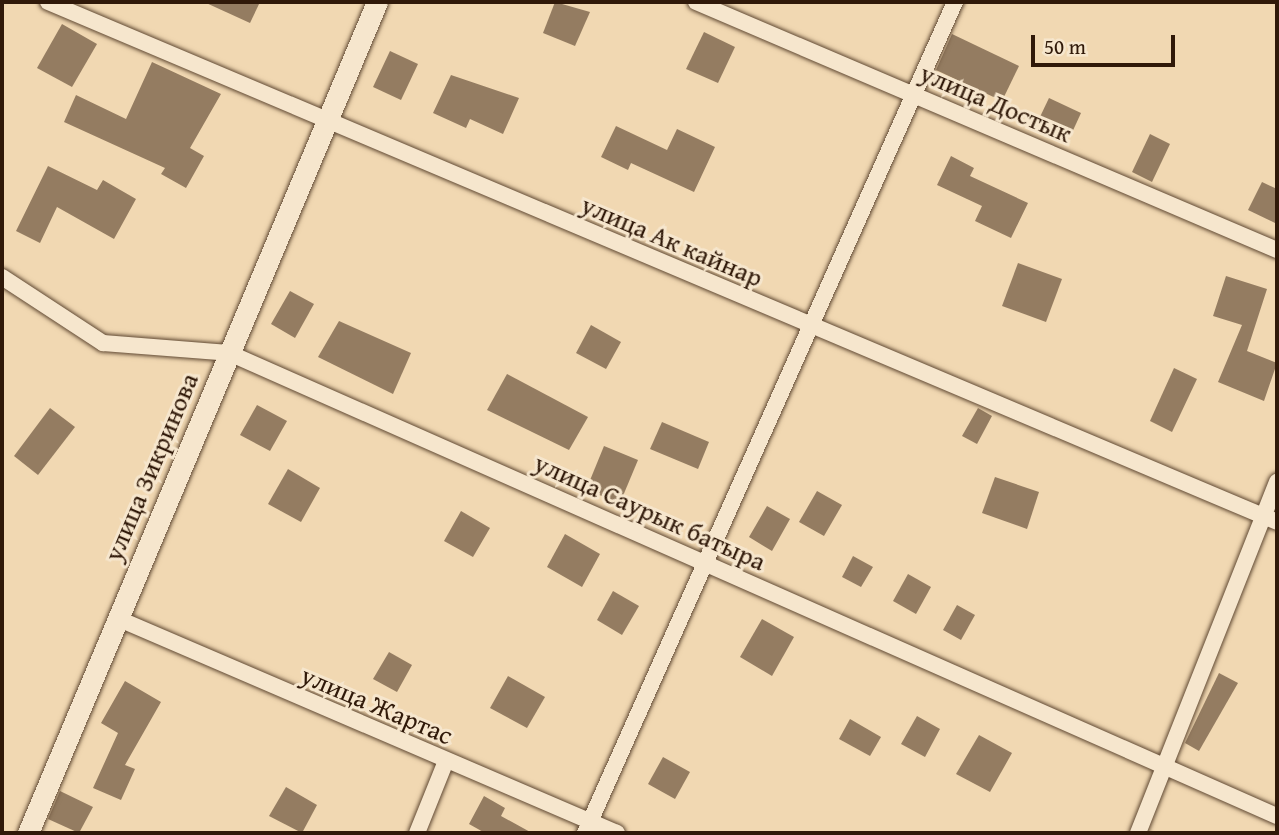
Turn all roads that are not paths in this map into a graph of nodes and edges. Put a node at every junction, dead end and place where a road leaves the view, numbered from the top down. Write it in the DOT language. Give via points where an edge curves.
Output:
graph roads {
  1 [pos="48,2"];
  2 [pos="377,2"];
  3 [pos="696,2"];
  4 [pos="955,2"];
  5 [pos="917,96"];
  6 [pos="327,122"];
  7 [pos="1277,250"];
  8 [pos="2,277"];
  9 [pos="810,326"];
  10 [pos="229,353"];
  11 [pos="1277,482"];
  12 [pos="1270,519"];
  13 [pos="706,564"];
  14 [pos="119,619"];
  15 [pos="446,761"];
  16 [pos="1163,766"];
  17 [pos="1277,816"];
  18 [pos="587,827"];
  19 [pos="28,833"];
  20 [pos="417,833"];
  21 [pos="617,833"];
  22 [pos="1138,833"];
  1 -- 6 [label="street, улица Ак кайнар"];
  2 -- 6 [label="street, улица Зикринова"];
  3 -- 5 [label="street, улица Достык"];
  4 -- 5 [label="street"];
  5 -- 7 [label="street, улица Достык"];
  5 -- 9 [label="street"];
  6 -- 9 [label="street, улица Ак кайнар"];
  6 -- 10 [label="street, улица Зикринова"];
  8 -- 10 [label="street, улица Саурык батыра" via="103,343"];
  9 -- 12 [label="street, улица Ак кайнар"];
  9 -- 13 [label="street"];
  10 -- 13 [label="street, улица Саурык батыра"];
  10 -- 14 [label="street, улица Зикринова"];
  11 -- 12 [label="street"];
  12 -- 16 [label="street"];
  13 -- 16 [label="street, улица Саурык батыра"];
  13 -- 18 [label="street"];
  14 -- 15 [label="street, улица Жартас"];
  14 -- 19 [label="street, улица Зикринова"];
  15 -- 18 [label="street, улица Жартас"];
  15 -- 20 [label="street"];
  16 -- 17 [label="street, улица Саурык батыра"];
  16 -- 22 [label="street"];
  18 -- 21 [label="street, улица Жартас"];
}
